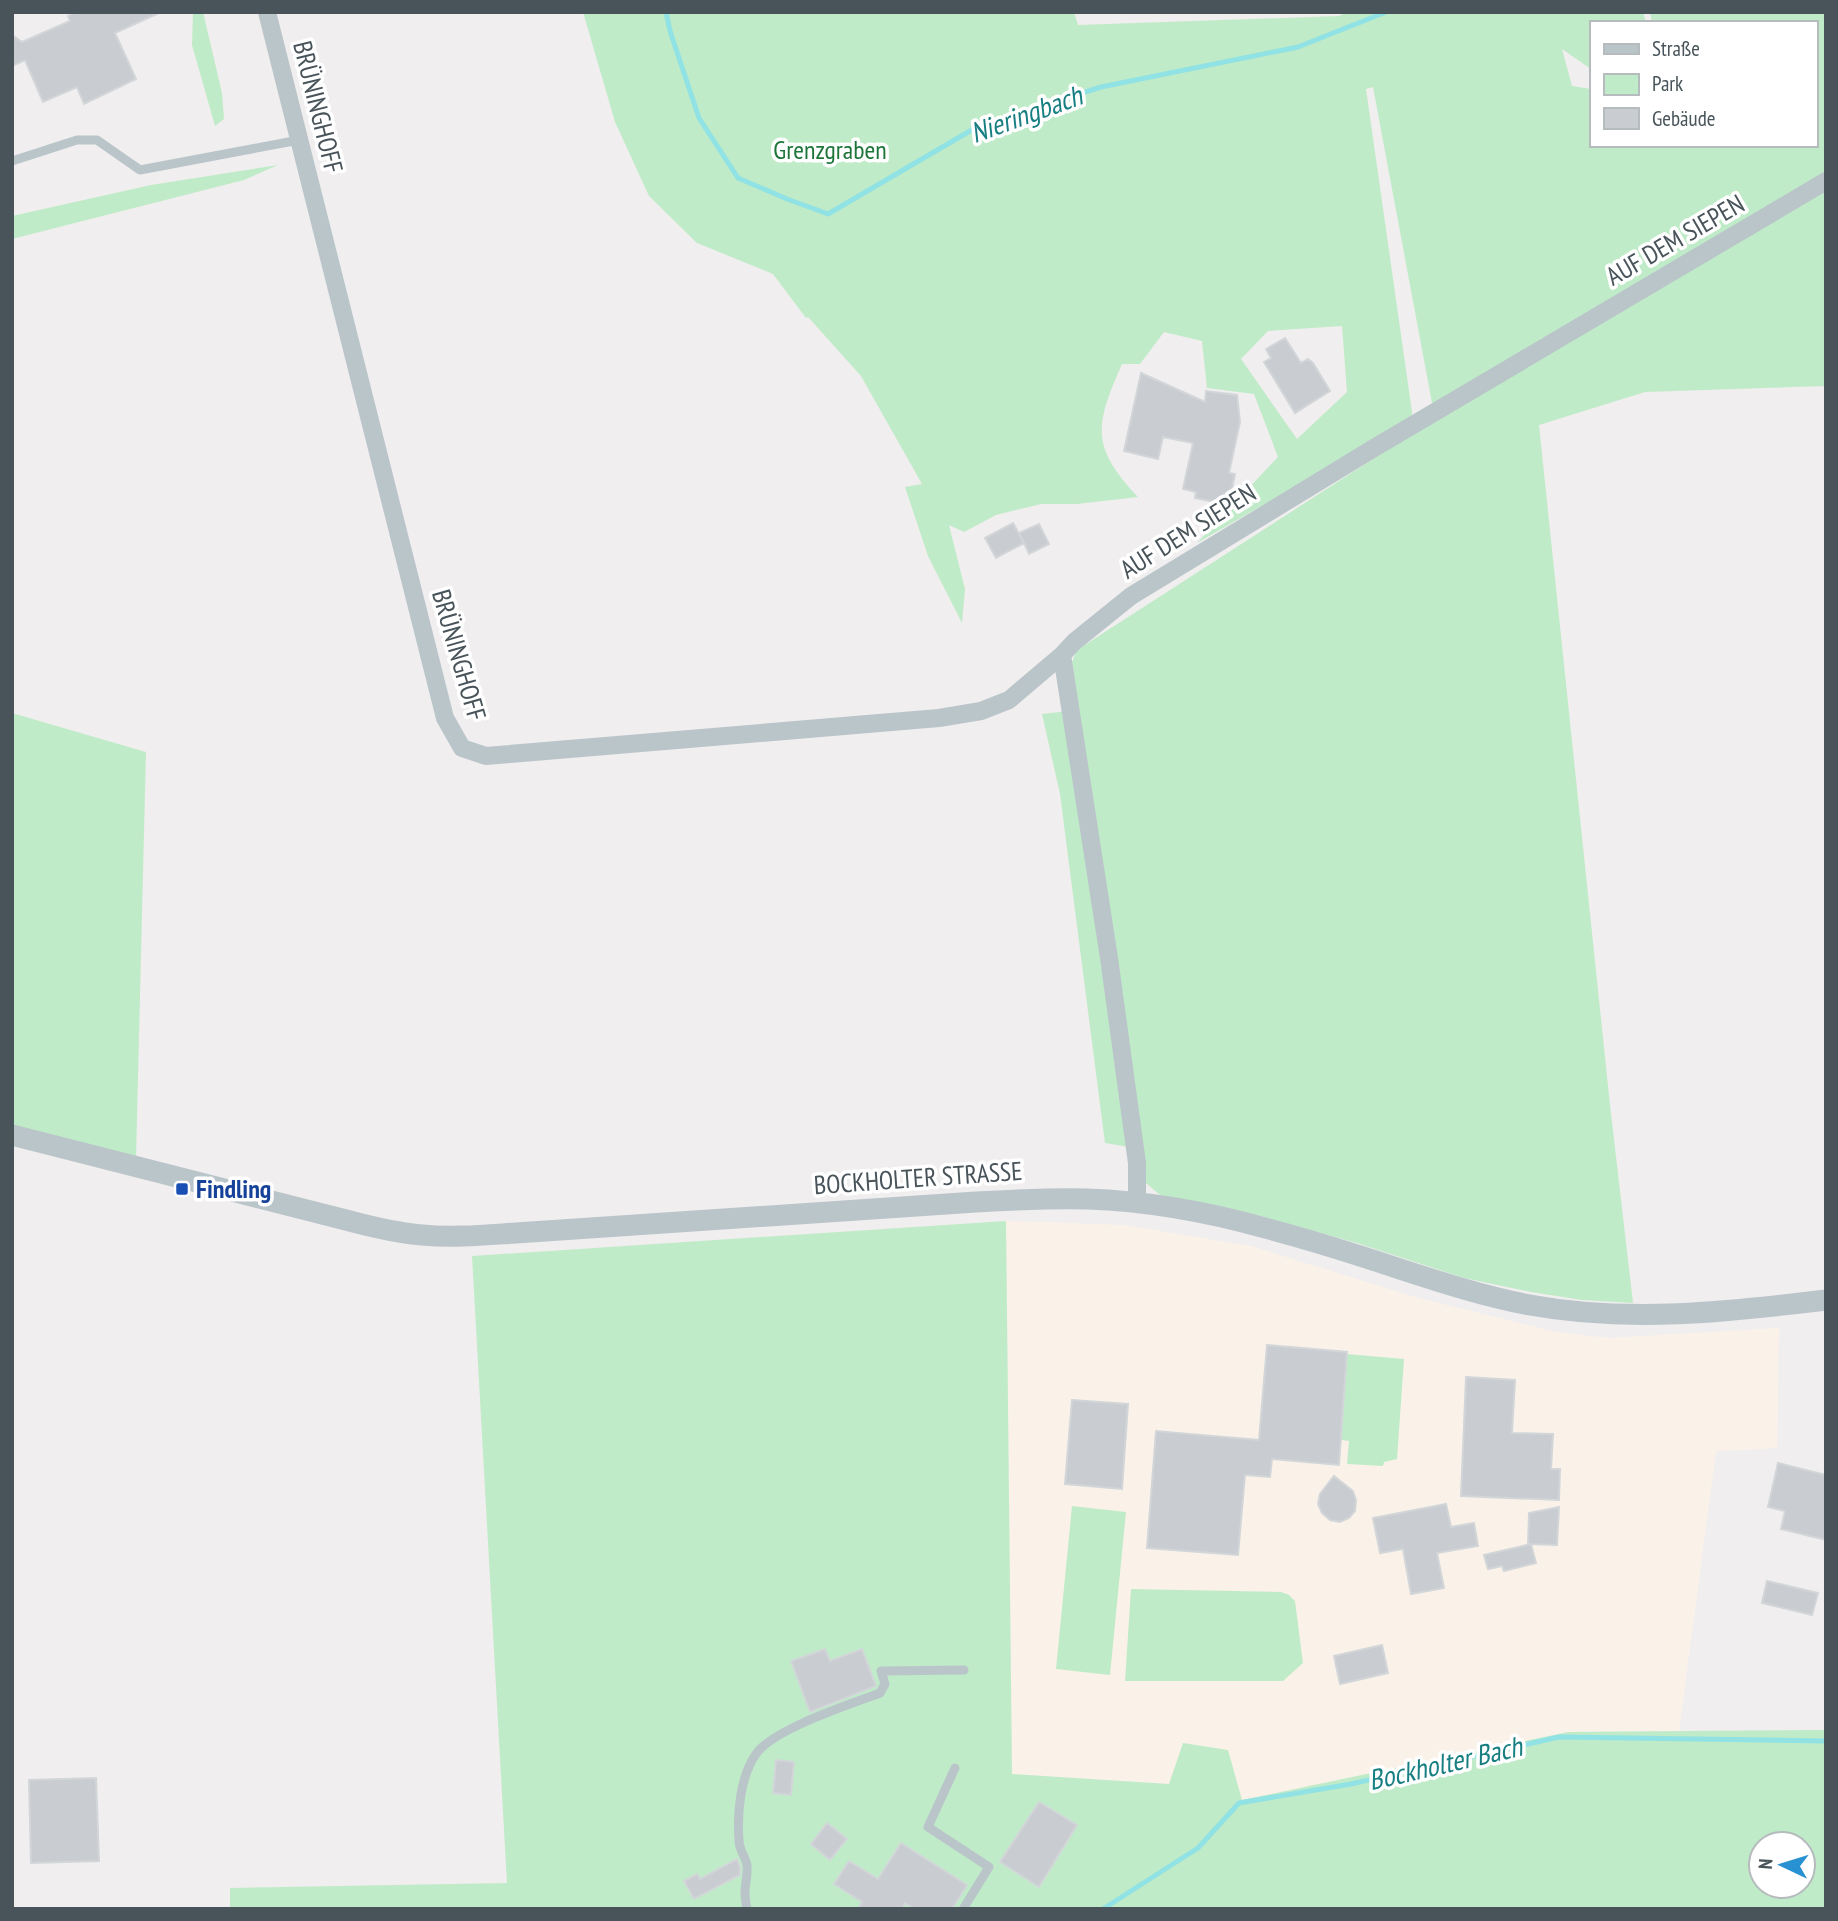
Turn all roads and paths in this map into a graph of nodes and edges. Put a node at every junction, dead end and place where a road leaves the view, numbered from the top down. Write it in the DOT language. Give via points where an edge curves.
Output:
graph roads {
  1 [pos="267,12"];
  2 [pos="299,141"];
  3 [pos="12,161"];
  4 [pos="1826,181"];
  5 [pos="1062,655"];
  6 [pos="12,1135"];
  7 [pos="1137,1203"];
  8 [pos="1826,1300"];
  9 [pos="964,1670"];
  10 [pos="955,1768"];
  11 [pos="747,1909"];
  12 [pos="963,1909"];
  1 -- 2 [label="street, BRÜNINGHOFF"];
  2 -- 3 [label="lane" via="140,170 97,140 77,140"];
  2 -- 5 [label="street, BRÜNINGHOFF" via="445,718 462,748 486,756 939,718 1009,699"];
  4 -- 5 [label="street, AUF DEM SIEPEN" via="1131,596"];
  5 -- 7 [label="street" via="1111,972 1137,1163"];
  6 -- 7 [label="street, BOCKHOLTER STRASSE" via="360,1224 456,1237 1038,1199"];
  7 -- 8 [label="street, BOCKHOLTER STRASSE" via="1262,1227 1489,1296 1555,1309 1679,1314"];
  9 -- 11 [label="lane" via="881,1671 885,1684 880,1693 819,1716 758,1751 746,1773 738,1830 747,1864"];
  10 -- 12 [label="lane" via="928,1827 989,1867"];
}
